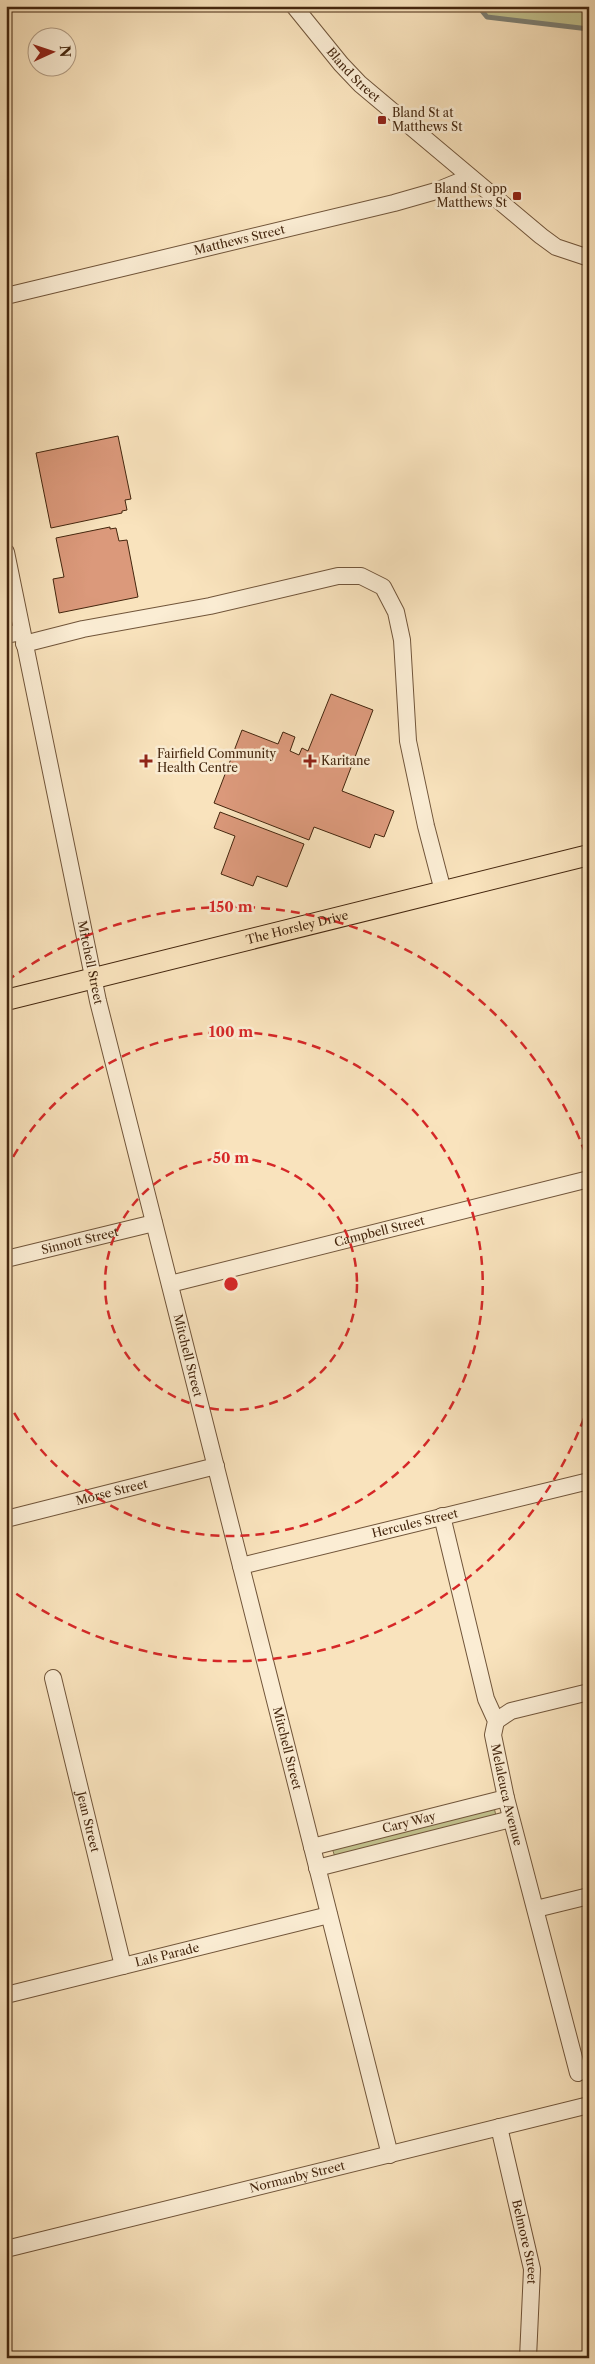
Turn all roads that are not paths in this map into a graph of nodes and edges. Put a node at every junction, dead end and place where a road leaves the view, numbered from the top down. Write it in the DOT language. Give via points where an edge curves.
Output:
graph roads {
  1 [pos="294,6"];
  2 [pos="470,177"];
  3 [pos="589,258"];
  4 [pos="6,296"];
  5 [pos="6,552"];
  6 [pos="6,635"];
  7 [pos="24,638"];
  8 [pos="589,855"];
  9 [pos="443,892"];
  10 [pos="94,978"];
  11 [pos="6,1000"];
  12 [pos="589,1179"];
  13 [pos="154,1223"];
  14 [pos="6,1259"];
  15 [pos="170,1284"];
  16 [pos="216,1466"];
  17 [pos="589,1481"];
  18 [pos="442,1516"];
  19 [pos="6,1519"];
  20 [pos="241,1566"];
  21 [pos="53,1678"];
  22 [pos="589,1692"];
  23 [pos="496,1721"];
  24 [pos="506,1798"];
  25 [pos="511,1819"];
  26 [pos="312,1847"];
  27 [pos="317,1868"];
  28 [pos="589,1896"];
  29 [pos="536,1909"];
  30 [pos="329,1915"];
  31 [pos="123,1966"];
  32 [pos="6,1996"];
  33 [pos="578,2073"];
  34 [pos="589,2105"];
  35 [pos="499,2127"];
  36 [pos="390,2155"];
  37 [pos="6,2249"];
  38 [pos="528,2358"];
  1 -- 2 [label="street, Bland Street" via="360,84"];
  2 -- 3 [label="street, Bland Street" via="556,246"];
  2 -- 4 [label="street, Matthews Street" via="394,203"];
  5 -- 7 [label="street, Mitchell Street"];
  6 -- 7 [label="street"];
  7 -- 9 [label="street" via="210,606 338,576 361,576 382,587 396,612 402,640 408,741"];
  7 -- 10 [label="street, Mitchell Street"];
  8 -- 9 [label="main road, The Horsley Drive"];
  9 -- 10 [label="main road, The Horsley Drive"];
  10 -- 11 [label="main road, The Horsley Drive"];
  10 -- 13 [label="street, Mitchell Street"];
  12 -- 15 [label="street, Campbell Street"];
  13 -- 14 [label="street, Sinnott Street"];
  13 -- 15 [label="street, Mitchell Street"];
  15 -- 16 [label="street, Mitchell Street"];
  16 -- 19 [label="street, Morse Street"];
  16 -- 20 [label="street, Mitchell Street"];
  17 -- 18 [label="street, Hercules Street"];
  18 -- 20 [label="street, Hercules Street"];
  18 -- 23 [label="street, Melaleuca Avenue" via="486,1699"];
  20 -- 26 [label="street, Mitchell Street"];
  21 -- 31 [label="street, Jean Street"];
  22 -- 23 [label="street" via="511,1711"];
  23 -- 24 [label="street, Melaleuca Avenue" via="493,1735"];
  24 -- 25 [label="street, Melaleuca Avenue"];
  24 -- 26 [label="street, Cary Way"];
  25 -- 27 [label="street, Cary Way"];
  25 -- 29 [label="street, Melaleuca Avenue"];
  26 -- 27 [label="street, Mitchell Street"];
  27 -- 30 [label="street, Mitchell Street"];
  28 -- 29 [label="street"];
  29 -- 33 [label="street, Melaleuca Avenue"];
  30 -- 31 [label="street, Lals Parade"];
  30 -- 36 [label="street, Mitchell Street"];
  31 -- 32 [label="street, Lals Parade"];
  34 -- 35 [label="street, Normanby Street"];
  35 -- 36 [label="street, Normanby Street"];
  35 -- 38 [label="street, Belmore Street" via="532,2270"];
  36 -- 37 [label="street, Normanby Street"];
}
